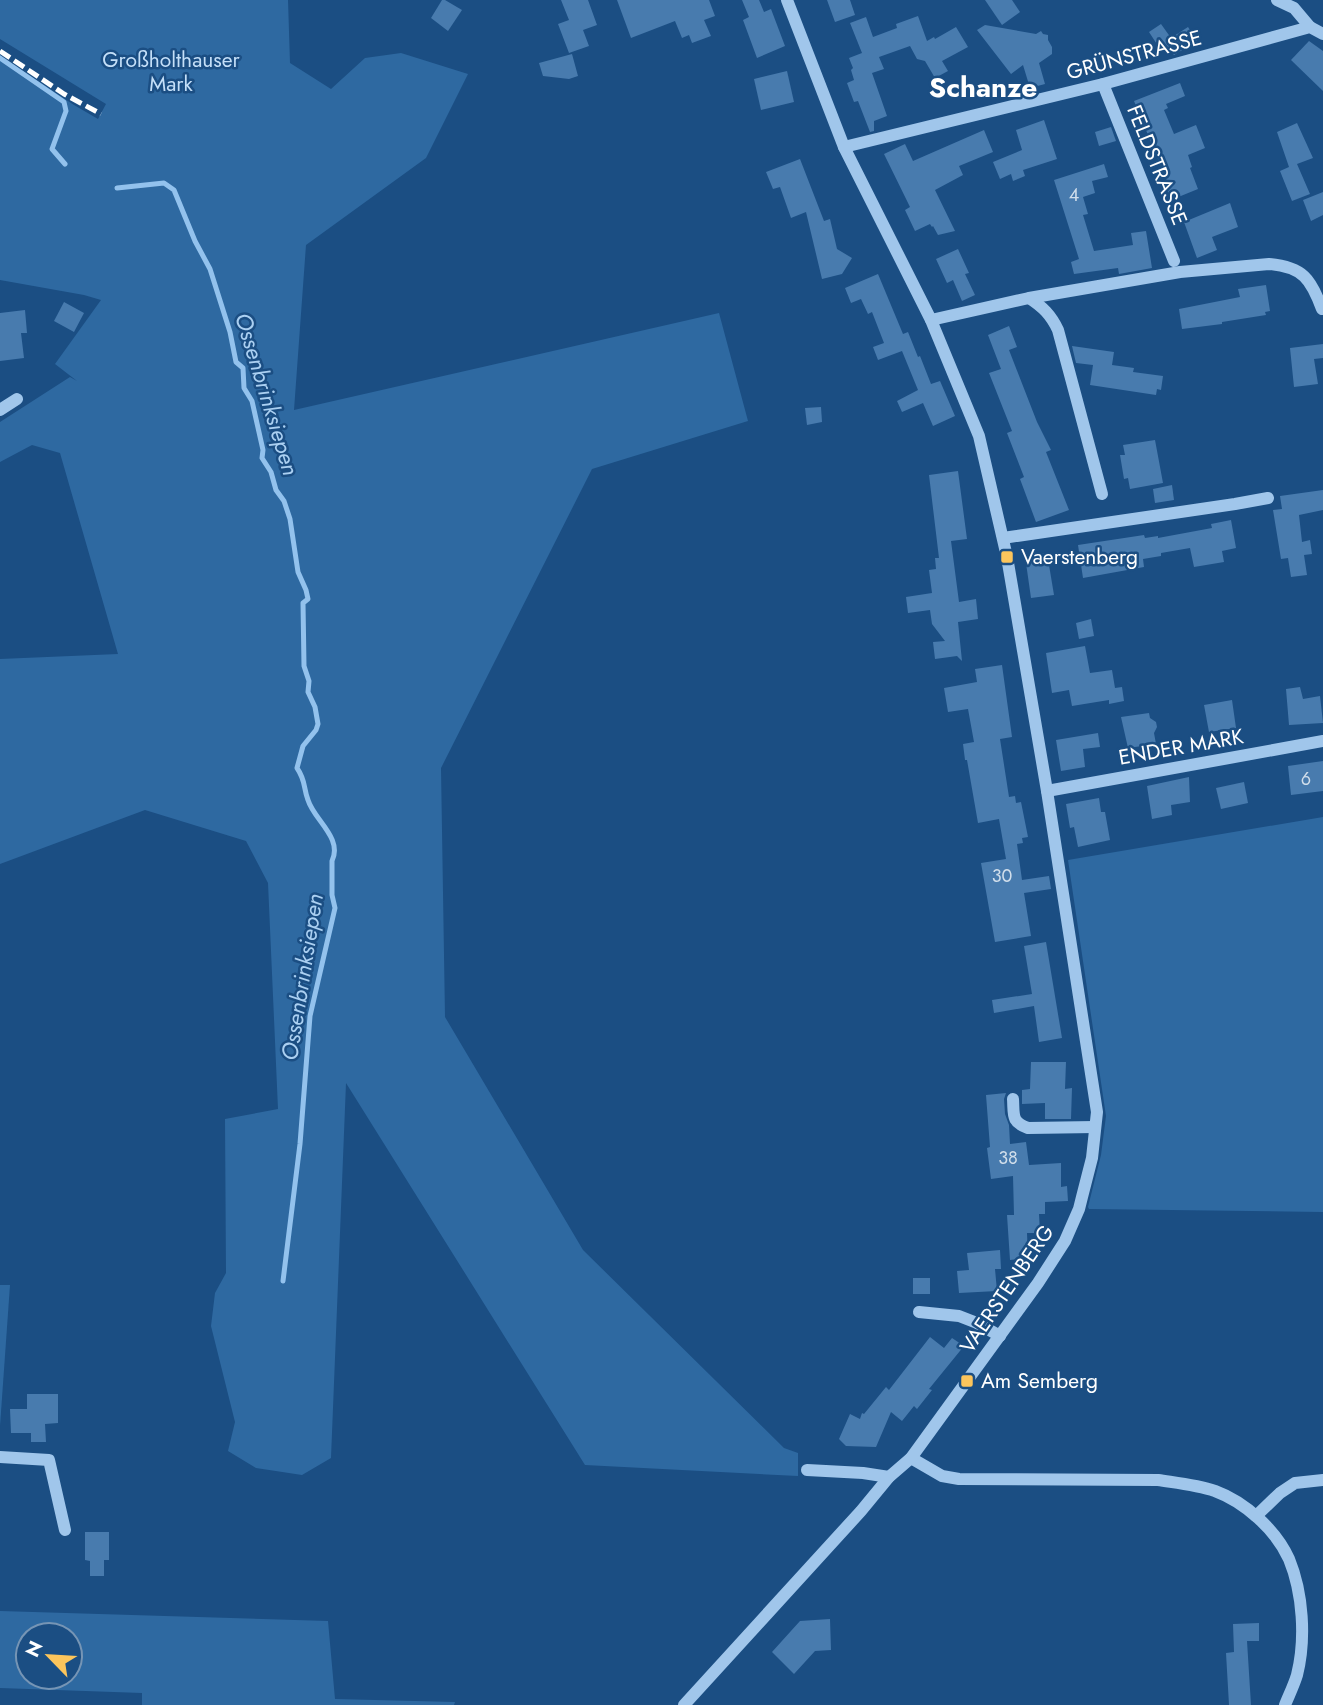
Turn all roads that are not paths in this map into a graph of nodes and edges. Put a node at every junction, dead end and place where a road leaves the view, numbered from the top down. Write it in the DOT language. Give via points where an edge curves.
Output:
graph roads {
  1 [pos="786,0"];
  2 [pos="1277,0"];
  3 [pos="1310,27"];
  4 [pos="1323,34"];
  5 [pos="1103,84"];
  6 [pos="844,147"];
  7 [pos="1174,261"];
  8 [pos="1029,298"];
  9 [pos="1322,309"];
  10 [pos="931,320"];
  11 [pos="17,399"];
  12 [pos="0,410"];
  13 [pos="1101,494"];
  14 [pos="1268,498"];
  15 [pos="1003,538"];
  16 [pos="1323,741"];
  17 [pos="1046,791"];
  18 [pos="1013,1099"];
  19 [pos="1095,1127"];
  20 [pos="919,1312"];
  21 [pos="1000,1336"];
  22 [pos="0,1457"];
  23 [pos="911,1458"];
  24 [pos="807,1470"];
  25 [pos="889,1477"];
  26 [pos="1323,1480"];
  27 [pos="1256,1516"];
  28 [pos="65,1530"];
  29 [pos="684,1705"];
  30 [pos="1285,1705"];
  1 -- 6 [label="street, VAERSTENBERG"];
  2 -- 3 [label="street" via="1294,8"];
  3 -- 4 [label="street"];
  3 -- 5 [label="street, GRÜNSTRASSE"];
  5 -- 6 [label="street, GRÜNSTRASSE"];
  5 -- 7 [label="street, FELDSTRASSE"];
  6 -- 10 [label="street, VAERSTENBERG"];
  8 -- 9 [label="street" via="1180,272 1269,264 1283,265 1309,280"];
  8 -- 10 [label="street"];
  8 -- 13 [label="street" via="1051,316 1058,330"];
  10 -- 15 [label="street, VAERSTENBERG" via="979,436"];
  11 -- 12 [label="street"];
  14 -- 15 [label="street"];
  15 -- 17 [label="street, VAERSTENBERG"];
  16 -- 17 [label="street, ENDER MARK"];
  17 -- 19 [label="street, VAERSTENBERG" via="1097,1112"];
  18 -- 19 [label="street" via="1015,1118 1028,1128"];
  19 -- 21 [label="street, VAERSTENBERG" via="1079,1209 1065,1241"];
  20 -- 21 [label="street" via="959,1316"];
  21 -- 23 [label="street, VAERSTENBERG"];
  22 -- 28 [label="street" via="49,1460"];
  23 -- 25 [label="street, VAERSTENBERG"];
  23 -- 27 [label="street" via="942,1476 959,1479 1186,1484 1217,1492"];
  24 -- 25 [label="street"];
  25 -- 29 [label="street, VAERSTENBERG"];
  26 -- 27 [label="street" via="1295,1483"];
  27 -- 30 [label="street" via="1275,1536 1297,1585 1301,1644 1297,1676"];
}
